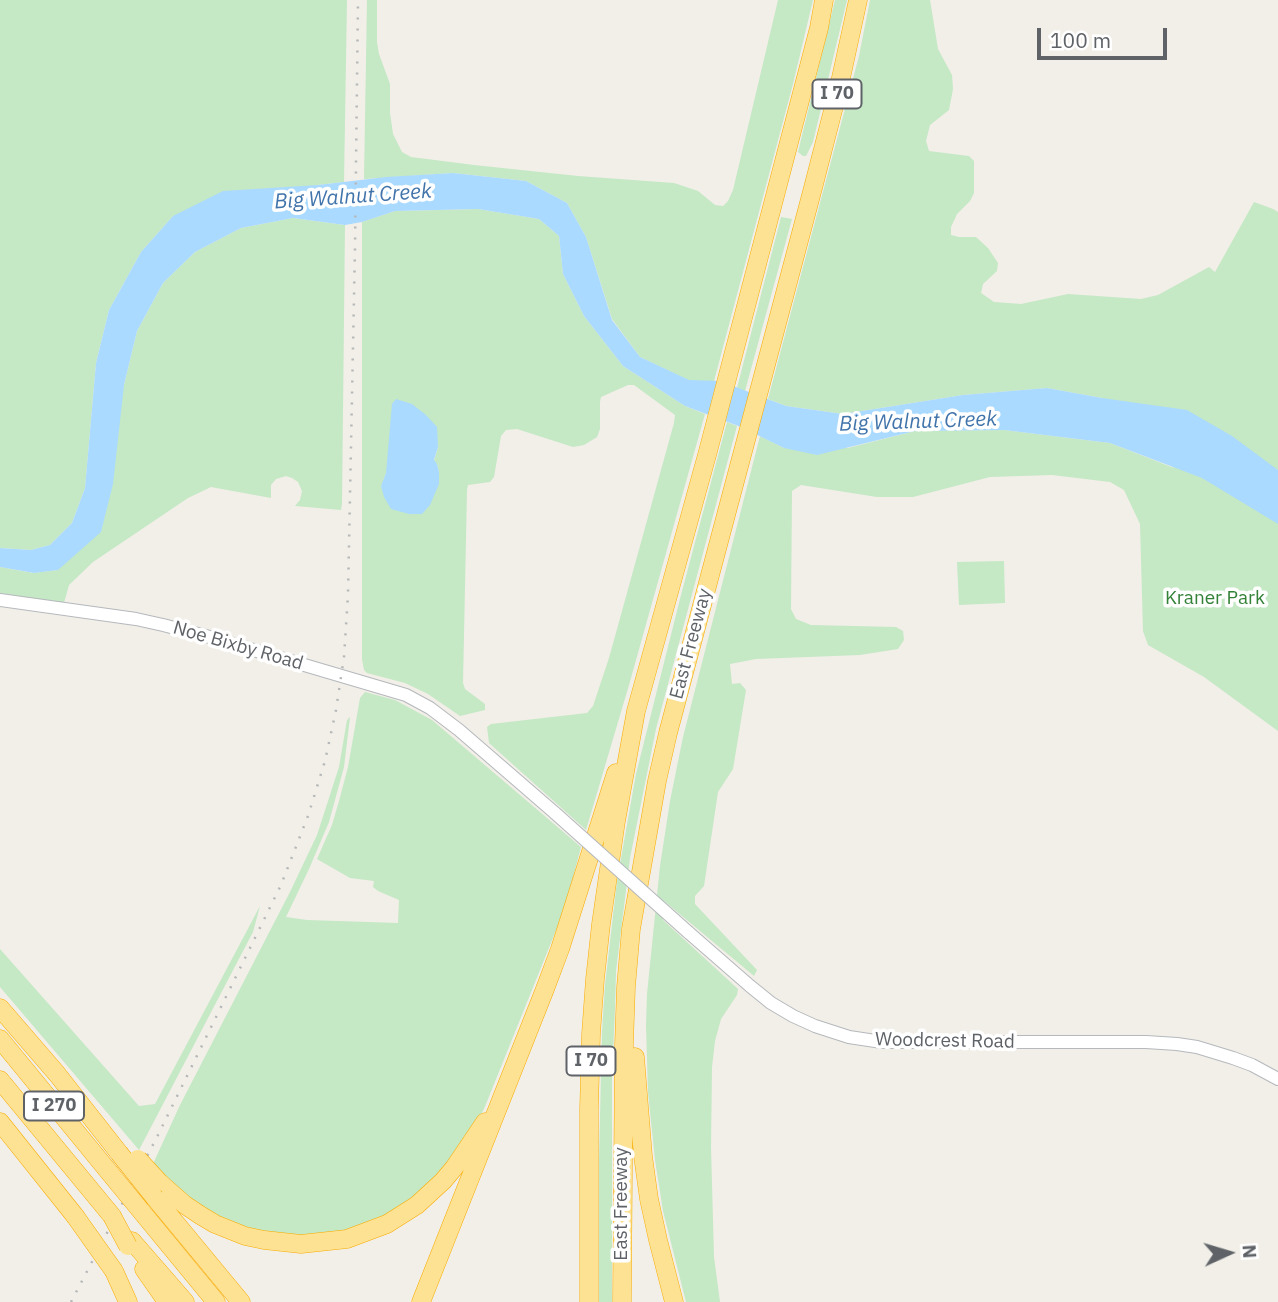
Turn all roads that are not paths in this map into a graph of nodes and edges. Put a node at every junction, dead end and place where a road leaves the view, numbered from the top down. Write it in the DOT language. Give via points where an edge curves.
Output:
graph roads {
  1 [pos="824,0"];
  2 [pos="858,0"];
  3 [pos="0,600"];
  4 [pos="636,711"];
  5 [pos="463,733"];
  6 [pos="648,830"];
  7 [pos="0,1008"];
  8 [pos="0,1039"];
  9 [pos="1278,1079"];
  10 [pos="0,1080"];
  11 [pos="500,1103"];
  12 [pos="0,1122"];
  13 [pos="157,1190"];
  14 [pos="130,1243"];
  15 [pos="128,1302"];
  16 [pos="167,1302"];
  17 [pos="185,1302"];
  18 [pos="216,1302"];
  19 [pos="241,1302"];
  20 [pos="421,1302"];
  21 [pos="589,1302"];
  22 [pos="622,1302"];
  23 [pos="674,1302"];
  1 -- 4 [label="highway, East Freeway / I 70"];
  2 -- 6 [label="highway, East Freeway / I 70" via="668,733"];
  3 -- 5 [label="street, Noe Bixby Road" via="136,619 206,636 391,690 430,708"];
  4 -- 11 [label="highway" via="560,949"];
  4 -- 21 [label="highway, East Freeway / I 70" via="595,979 589,1109"];
  5 -- 9 [label="street, Woodcrest Road, bridge" via="750,986 815,1026 882,1042 1162,1042 1233,1058"];
  6 -- 22 [label="highway, East Freeway / I 70" via="626,986"];
  6 -- 23 [label="highway" via="638,928 635,1074 649,1199"];
  7 -- 13 [label="highway, bridge"];
  8 -- 18 [label="highway, I 270, bridge"];
  10 -- 14 [label="highway, I 270, bridge"];
  11 -- 13 [label="highway" via="454,1168 417,1205 387,1224 347,1239 301,1244 245,1236"];
  11 -- 20 [label="highway"];
  12 -- 15 [label="highway, bridge" via="75,1216 114,1271"];
  13 -- 19 [label="highway"];
  14 -- 16 [label="highway"];
  14 -- 17 [label="highway, I 270"];
}
